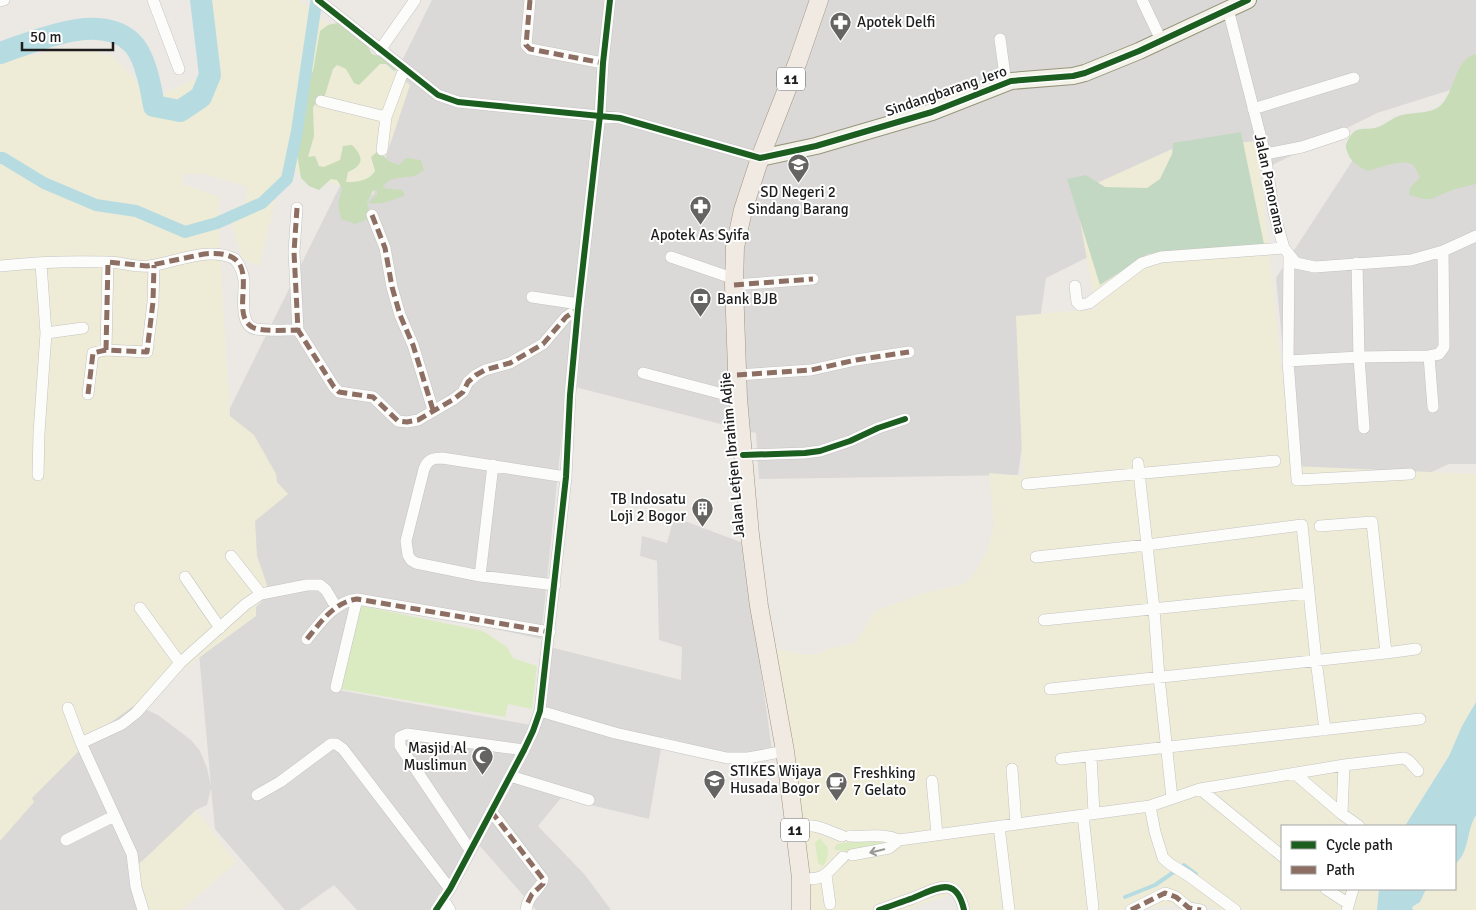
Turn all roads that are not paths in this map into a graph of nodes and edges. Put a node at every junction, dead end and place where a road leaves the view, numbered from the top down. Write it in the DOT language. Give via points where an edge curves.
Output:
graph roads {
  1 [pos="4,0"];
  2 [pos="154,0"];
  3 [pos="318,0"];
  4 [pos="416,0"];
  5 [pos="530,0"];
  6 [pos="610,0"];
  7 [pos="819,0"];
  8 [pos="1142,0"];
  9 [pos="0,2"];
  10 [pos="1237,3"];
  11 [pos="1000,39"];
  12 [pos="1161,40"];
  13 [pos="380,50"];
  14 [pos="603,63"];
  15 [pos="179,69"];
  16 [pos="404,69"];
  17 [pos="1354,78"];
  18 [pos="1006,83"];
  19 [pos="321,101"];
  20 [pos="1253,109"];
  21 [pos="600,115"];
  22 [pos="386,117"];
  23 [pos="1344,133"];
  24 [pos="382,150"];
  25 [pos="1265,154"];
  26 [pos="760,158"];
  27 [pos="297,208"];
  28 [pos="372,215"];
  29 [pos="1476,236"];
  30 [pos="1286,251"];
  31 [pos="1443,251"];
  32 [pos="671,257"];
  33 [pos="108,262"];
  34 [pos="1357,263"];
  35 [pos="41,264"];
  36 [pos="154,265"];
  37 [pos="0,266"];
  38 [pos="813,279"];
  39 [pos="734,282"];
  40 [pos="1075,286"];
  41 [pos="532,297"];
  42 [pos="578,307"];
  43 [pos="83,328"];
  44 [pos="298,330"];
  45 [pos="46,333"];
  46 [pos="106,350"];
  47 [pos="909,352"];
  48 [pos="1430,356"];
  49 [pos="1359,357"];
  50 [pos="1288,361"];
  51 [pos="643,373"];
  52 [pos="737,375"];
  53 [pos="88,394"];
  54 [pos="738,398"];
  55 [pos="1433,406"];
  56 [pos="433,410"];
  57 [pos="906,419"];
  58 [pos="1364,428"];
  59 [pos="744,455"];
  60 [pos="1275,461"];
  61 [pos="493,465"];
  62 [pos="1139,468"];
  63 [pos="1410,474"];
  64 [pos="38,475"];
  65 [pos="566,477"];
  66 [pos="1027,484"];
  67 [pos="1320,526"];
  68 [pos="1147,545"];
  69 [pos="231,556"];
  70 [pos="1036,557"];
  71 [pos="480,576"];
  72 [pos="185,577"];
  73 [pos="555,585"];
  74 [pos="1309,593"];
  75 [pos="261,594"];
  76 [pos="357,599"];
  77 [pos="336,607"];
  78 [pos="140,608"];
  79 [pos="1154,609"];
  80 [pos="1044,620"];
  81 [pos="220,628"];
  82 [pos="550,632"];
  83 [pos="307,639"];
  84 [pos="1416,649"];
  85 [pos="1386,653"];
  86 [pos="1316,660"];
  87 [pos="180,663"];
  88 [pos="1159,677"];
  89 [pos="336,687"];
  90 [pos="1050,689"];
  91 [pos="68,708"];
  92 [pos="540,710"];
  93 [pos="1420,718"];
  94 [pos="1325,730"];
  95 [pos="81,743"];
  96 [pos="1167,747"];
  97 [pos="524,750"];
  98 [pos="785,751"];
  99 [pos="1091,756"];
  100 [pos="1061,759"];
  101 [pos="1344,765"];
  102 [pos="1012,770"];
  103 [pos="1418,771"];
  104 [pos="1294,773"];
  105 [pos="510,776"];
  106 [pos="932,780"];
  107 [pos="1200,789"];
  108 [pos="257,796"];
  109 [pos="1172,798"];
  110 [pos="590,800"];
  111 [pos="1150,806"];
  112 [pos="491,812"];
  113 [pos="1089,814"];
  114 [pos="1342,814"];
  115 [pos="114,816"];
  116 [pos="1016,824"];
  117 [pos="1358,825"];
  118 [pos="999,826"];
  119 [pos="795,827"];
  120 [pos="937,834"];
  121 [pos="66,840"];
  122 [pos="899,840"];
  123 [pos="470,850"];
  124 [pos="1281,855"];
  125 [pos="826,875"];
  126 [pos="801,878"];
  127 [pos="1327,890"];
  128 [pos="1353,890"];
  129 [pos="446,894"];
  130 [pos="830,904"];
  131 [pos="1093,907"];
  132 [pos="1348,907"];
  133 [pos="143,910"];
  134 [pos="436,910"];
  135 [pos="450,910"];
  136 [pos="526,910"];
  137 [pos="801,910"];
  138 [pos="879,910"];
  139 [pos="964,910"];
  140 [pos="1009,910"];
  141 [pos="1131,910"];
  142 [pos="1201,910"];
  143 [pos="1234,910"];
  1 -- 9 [label="street"];
  2 -- 15 [label="street"];
  3 -- 13 [label="street"];
  4 -- 13 [label="street"];
  5 -- 14 [label="street" via="526,44 530,49"];
  6 -- 14 [label="street"];
  7 -- 26 [label="main road, Jalan Letjen Ibrahim Adjie / 11"];
  8 -- 12 [label="street"];
  10 -- 12 [label="street, Sindangbarang Jero"];
  10 -- 20 [label="street, Jalan Panorama"];
  11 -- 18 [label="street"];
  12 -- 18 [label="street, Sindangbarang Jero" via="1085,73"];
  13 -- 16 [label="street"];
  14 -- 21 [label="street"];
  16 -- 21 [label="street" via="438,95 458,102"];
  16 -- 22 [label="street"];
  17 -- 20 [label="street"];
  18 -- 26 [label="street, Sindangbarang Jero" via="932,112 816,146"];
  19 -- 22 [label="street"];
  20 -- 25 [label="street, Jalan Panorama"];
  21 -- 26 [label="street"];
  21 -- 42 [label="street"];
  22 -- 24 [label="street"];
  23 -- 25 [label="street" via="1302,147"];
  25 -- 30 [label="street, Jalan Panorama" via="1274,212"];
  26 -- 39 [label="main road, Jalan Letjen Ibrahim Adjie / 11" via="735,247"];
  27 -- 44 [label="street" via="294,252"];
  28 -- 56 [label="street" via="385,248 400,315"];
  29 -- 31 [label="street"];
  30 -- 34 [label="street" via="1296,263 1305,266"];
  30 -- 40 [label="street" via="1161,257 1142,262 1090,303 1080,305"];
  30 -- 50 [label="street, Jalan Panorama"];
  31 -- 34 [label="street" via="1411,260"];
  31 -- 48 [label="street" via="1444,347 1439,354"];
  32 -- 39 [label="street"];
  33 -- 35 [label="street"];
  33 -- 36 [label="street"];
  33 -- 46 [label="street"];
  34 -- 49 [label="street"];
  35 -- 37 [label="street"];
  35 -- 45 [label="street"];
  36 -- 44 [label="street" via="212,253 236,259 242,270 244,313 248,324 254,329"];
  36 -- 46 [label="street" via="147,352"];
  38 -- 39 [label="street"];
  39 -- 52 [label="main road, Jalan Letjen Ibrahim Adjie / 11"];
  41 -- 42 [label="street"];
  42 -- 56 [label="street" via="543,344 510,363 476,375 463,392"];
  42 -- 65 [label="street"];
  43 -- 45 [label="street"];
  44 -- 56 [label="street" via="339,392 373,397 402,422 418,420"];
  45 -- 64 [label="street"];
  46 -- 53 [label="street" via="93,353"];
  47 -- 52 [label="street" via="811,370"];
  48 -- 49 [label="street"];
  48 -- 55 [label="street"];
  49 -- 50 [label="street"];
  49 -- 58 [label="street"];
  50 -- 63 [label="street, Jalan Panorama" via="1297,480"];
  51 -- 54 [label="street"];
  52 -- 54 [label="main road, Jalan Letjen Ibrahim Adjie / 11"];
  54 -- 59 [label="main road, Jalan Letjen Ibrahim Adjie / 11"];
  57 -- 59 [label="street" via="820,451"];
  59 -- 98 [label="main road, Jalan Letjen Ibrahim Adjie / 11" via="756,583"];
  60 -- 62 [label="street"];
  61 -- 65 [label="street"];
  61 -- 71 [label="street"];
  61 -- 71 [label="street" via="442,458 430,460 424,469 406,541 408,555 416,563"];
  62 -- 66 [label="street"];
  62 -- 68 [label="street"];
  65 -- 73 [label="street"];
  67 -- 85 [label="street" via="1372,522"];
  68 -- 70 [label="street"];
  68 -- 74 [label="street" via="1302,526"];
  68 -- 79 [label="street"];
  69 -- 75 [label="street"];
  71 -- 73 [label="street"];
  72 -- 81 [label="street"];
  73 -- 82 [label="street"];
  74 -- 79 [label="street"];
  74 -- 86 [label="street"];
  75 -- 77 [label="street" via="320,585"];
  75 -- 81 [label="street"];
  76 -- 77 [label="street"];
  76 -- 82 [label="street"];
  76 -- 89 [label="street"];
  77 -- 83 [label="street"];
  78 -- 87 [label="street"];
  79 -- 80 [label="street"];
  79 -- 88 [label="street"];
  81 -- 87 [label="street"];
  82 -- 92 [label="street"];
  84 -- 85 [label="street"];
  85 -- 86 [label="street"];
  86 -- 88 [label="street"];
  86 -- 94 [label="street"];
  87 -- 95 [label="street" via="136,713 122,724"];
  88 -- 90 [label="street"];
  88 -- 96 [label="street"];
  91 -- 95 [label="street"];
  92 -- 97 [label="street"];
  92 -- 98 [label="street" via="615,733 727,758 748,758"];
  93 -- 94 [label="street"];
  94 -- 96 [label="street"];
  95 -- 115 [label="street"];
  96 -- 99 [label="street"];
  96 -- 109 [label="street"];
  97 -- 105 [label="street"];
  97 -- 123 [label="street" via="407,734 400,737 400,746"];
  98 -- 119 [label="main road, Jalan Letjen Ibrahim Adjie / 11"];
  99 -- 100 [label="street"];
  99 -- 113 [label="street"];
  101 -- 103 [label="street" via="1404,758"];
  101 -- 104 [label="street"];
  101 -- 114 [label="street"];
  102 -- 116 [label="street"];
  104 -- 107 [label="street"];
  104 -- 114 [label="street"];
  105 -- 110 [label="street"];
  105 -- 112 [label="street"];
  106 -- 120 [label="street"];
  107 -- 109 [label="street"];
  107 -- 124 [label="street"];
  108 -- 129 [label="street" via="331,744 336,744 343,749"];
  109 -- 111 [label="street"];
  111 -- 113 [label="street"];
  111 -- 143 [label="street" via="1163,858"];
  112 -- 123 [label="street"];
  112 -- 136 [label="street" via="543,879 543,884 528,898"];
  113 -- 116 [label="street"];
  113 -- 131 [label="street"];
  114 -- 117 [label="street"];
  115 -- 121 [label="street"];
  115 -- 133 [label="street" via="132,854"];
  116 -- 118 [label="street"];
  118 -- 120 [label="street"];
  118 -- 140 [label="street"];
  119 -- 122 [label="street" via="814,825 846,836 890,836"];
  119 -- 126 [label="main road, Jalan Letjen Ibrahim Adjie / 11"];
  120 -- 122 [label="street"];
  122 -- 125 [label="street, one-way" via="889,848 848,856"];
  123 -- 129 [label="street"];
  125 -- 126 [label="street" via="810,880"];
  125 -- 130 [label="street"];
  126 -- 137 [label="main road, Jalan Letjen Ibrahim Adjie / 11"];
  127 -- 132 [label="street"];
  128 -- 132 [label="street"];
  129 -- 134 [label="street"];
  129 -- 135 [label="street"];
  138 -- 139 [label="street" via="939,887 959,894"];
  141 -- 142 [label="street" via="1165,893 1189,908"];
}
